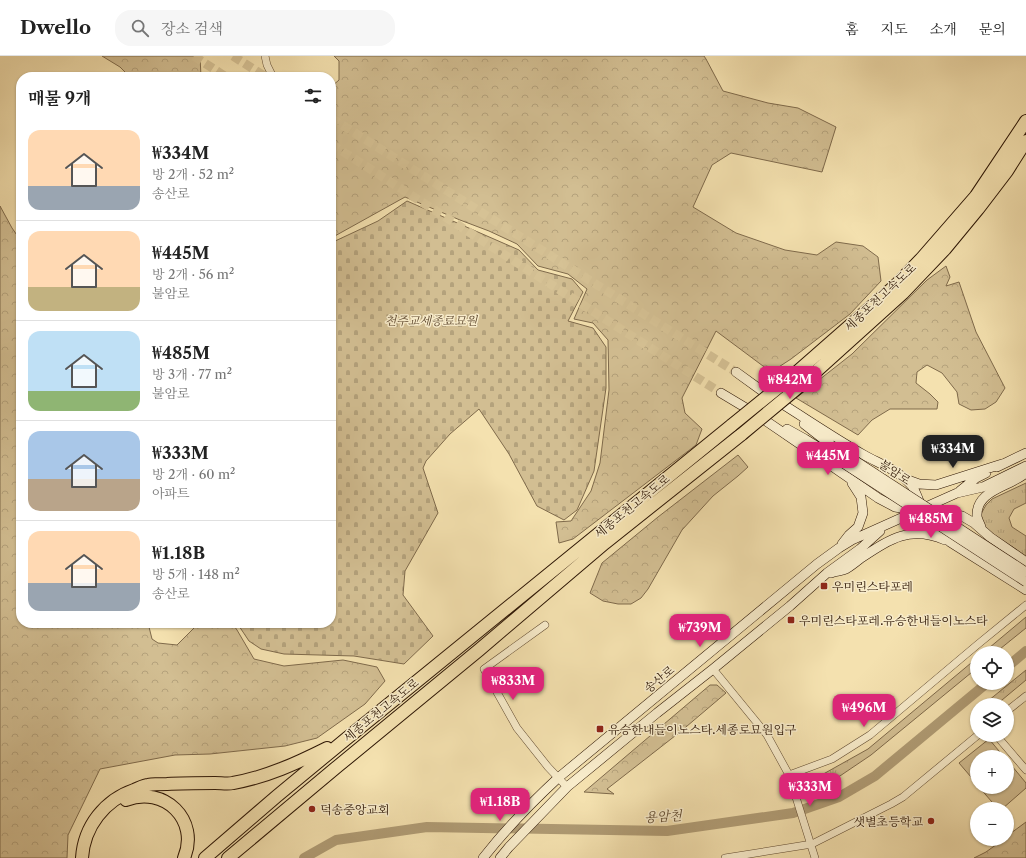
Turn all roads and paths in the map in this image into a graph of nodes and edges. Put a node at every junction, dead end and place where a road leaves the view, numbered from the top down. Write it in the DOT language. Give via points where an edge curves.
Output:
graph roads {
  1 [pos="265,56"];
  2 [pos="271,72"];
  3 [pos="1026,121"];
  4 [pos="1026,141"];
  5 [pos="899,289"];
  6 [pos="736,372"];
  7 [pos="721,393"];
  8 [pos="770,396"];
  9 [pos="746,408"];
  10 [pos="829,449"];
  11 [pos="1026,453"];
  12 [pos="1002,464"];
  13 [pos="1026,466"];
  14 [pos="1026,473"];
  15 [pos="846,476"];
  16 [pos="903,478"];
  17 [pos="957,494"];
  18 [pos="922,510"];
  19 [pos="885,526"];
  20 [pos="983,530"];
  21 [pos="950,542"];
  22 [pos="839,548"];
  23 [pos="1026,562"];
  24 [pos="1026,572"];
  25 [pos="828,573"];
  26 [pos="1026,582"];
  27 [pos="1026,590"];
  28 [pos="1026,605"];
  29 [pos="545,625"];
  30 [pos="713,669"];
  31 [pos="1026,696"];
  32 [pos="1014,705"];
  33 [pos="346,738"];
  34 [pos="970,742"];
  35 [pos="1002,742"];
  36 [pos="1026,770"];
  37 [pos="789,775"];
  38 [pos="558,778"];
  39 [pos="567,787"];
  40 [pos="257,834"];
  41 [pos="812,844"];
  42 [pos="82,858"];
  43 [pos="90,858"];
  44 [pos="184,858"];
  45 [pos="205,858"];
  46 [pos="228,858"];
  47 [pos="234,858"];
  48 [pos="484,858"];
  49 [pos="500,858"];
  50 [pos="725,858"];
  51 [pos="815,858"];
  1 -- 2 [label="street"];
  3 -- 5 [label="highway, 세종포천고속도로" via="976,196 922,258"];
  4 -- 5 [label="highway, 세종포천고속도로" via="1007,171 945,249"];
  5 -- 33 [label="highway, 세종포천고속도로, bridge"];
  5 -- 40 [label="highway, 세종포천고속도로, bridge" via="801,385 605,543"];
  6 -- 8 [label="street, 불암로"];
  7 -- 9 [label="street, 불암로"];
  8 -- 10 [label="street, 불암로"];
  8 -- 16 [label="street"];
  9 -- 10 [label="street, 불암로"];
  9 -- 15 [label="street"];
  10 -- 24 [label="street, 불암로, bridge"];
  10 -- 26 [label="street, 불암로, bridge"];
  11 -- 12 [label="street, 송산로"];
  12 -- 16 [label="street" via="936,485 919,484"];
  12 -- 17 [label="street, 송산로" via="976,478"];
  13 -- 17 [label="street, 송산로" via="983,487"];
  14 -- 20 [label="street" via="984,496 978,506 976,517"];
  15 -- 18 [label="street" via="895,507"];
  15 -- 22 [label="street" via="861,497 863,513 858,527"];
  16 -- 18 [label="street" via="918,496"];
  17 -- 18 [label="street, 송산로"];
  18 -- 19 [label="street, 송산로"];
  18 -- 20 [label="street" via="962,516"];
  18 -- 21 [label="street" via="933,526"];
  19 -- 22 [label="street, 송산로"];
  19 -- 25 [label="street, 송산로"];
  20 -- 23 [label="street"];
  21 -- 25 [label="street" via="935,536 904,534 884,543 845,569"];
  21 -- 27 [label="street"];
  22 -- 38 [label="street, 송산로"];
  25 -- 30 [label="street, 송산로"];
  28 -- 37 [label="street" via="870,735 832,759"];
  29 -- 38 [label="street" via="484,669 517,728"];
  30 -- 37 [label="street" via="767,736"];
  30 -- 39 [label="street, 송산로"];
  31 -- 32 [label="street"];
  33 -- 42 [label="highway" via="293,765 262,777 232,783 148,785 129,792 113,801 98,815 86,837"];
  33 -- 45 [label="highway, 세종포천고속도로"];
  34 -- 41 [label="street" via="903,797"];
  35 -- 36 [label="street"];
  37 -- 41 [label="street"];
  38 -- 39 [label="street"];
  38 -- 48 [label="street, 송산로" via="496,841"];
  39 -- 49 [label="street, 송산로"];
  40 -- 46 [label="highway, 세종포천고속도로"];
  40 -- 47 [label="highway"];
  41 -- 50 [label="street"];
  41 -- 51 [label="street"];
  43 -- 44 [label="highway" via="94,837 108,814 124,801 147,796 163,800 181,817 188,837"];
}
